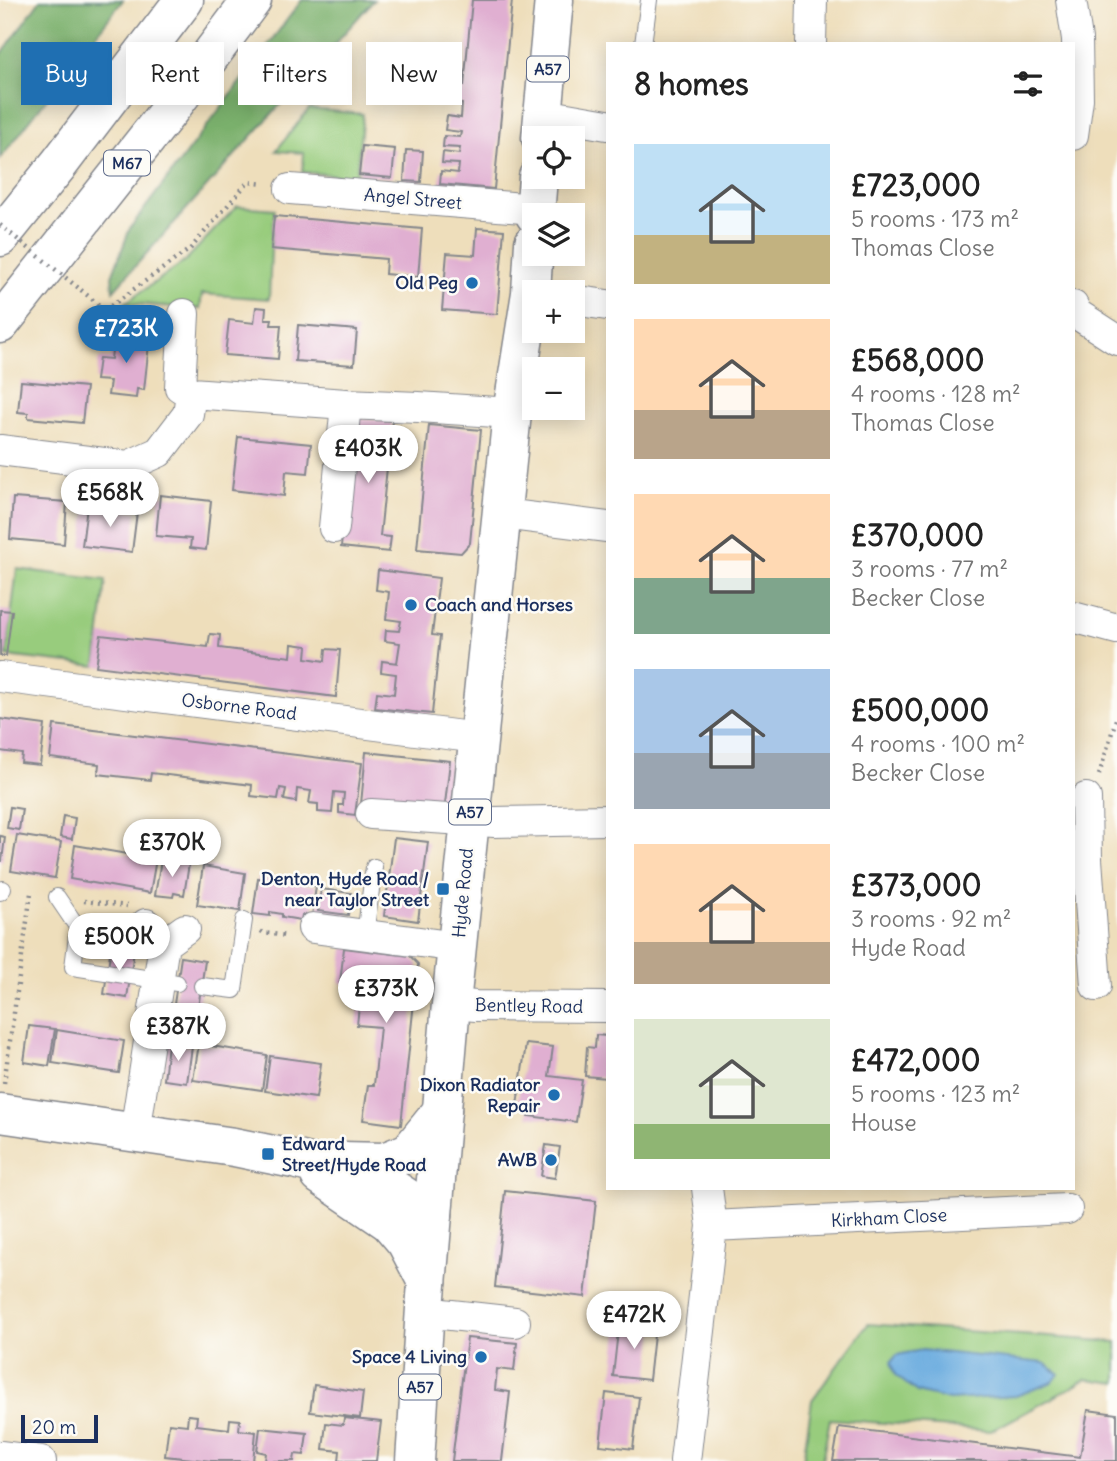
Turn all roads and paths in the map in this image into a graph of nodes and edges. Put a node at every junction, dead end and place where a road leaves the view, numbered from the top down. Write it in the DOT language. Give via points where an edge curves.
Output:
graph roads {
  1 [pos="184,0"];
  2 [pos="252,0"];
  3 [pos="554,0"];
  4 [pos="649,0"];
  5 [pos="811,0"];
  6 [pos="1071,0"];
  7 [pos="643,42"];
  8 [pos="811,42"];
  9 [pos="1075,123"];
  10 [pos="606,125"];
  11 [pos="542,126"];
  12 [pos="290,189"];
  13 [pos="522,210"];
  14 [pos="0,225"];
  15 [pos="0,237"];
  16 [pos="585,302"];
  17 [pos="606,305"];
  18 [pos="105,310"];
  19 [pos="1075,310"];
  20 [pos="184,314"];
  21 [pos="0,324"];
  22 [pos="1117,340"];
  23 [pos="524,343"];
  24 [pos="191,393"];
  25 [pos="346,404"];
  26 [pos="512,413"];
  27 [pos="0,437"];
  28 [pos="503,514"];
  29 [pos="606,527"];
  30 [pos="334,528"];
  31 [pos="1075,618"];
  32 [pos="1117,629"];
  33 [pos="0,677"];
  34 [pos="1117,716"];
  35 [pos="478,738"];
  36 [pos="1086,798"];
  37 [pos="371,814"];
  38 [pos="470,820"];
  39 [pos="606,820"];
  40 [pos="374,867"];
  41 [pos="31,893"];
  42 [pos="57,897"];
  43 [pos="244,920"];
  44 [pos="313,929"];
  45 [pos="165,932"];
  46 [pos="365,935"];
  47 [pos="458,947"];
  48 [pos="168,981"];
  49 [pos="202,986"];
  50 [pos="1095,986"];
  51 [pos="451,1004"];
  52 [pos="606,1007"];
  53 [pos="1,1103"];
  54 [pos="442,1111"];
  55 [pos="135,1133"];
  56 [pos="298,1160"];
  57 [pos="707,1190"];
  58 [pos="1067,1209"];
  59 [pos="433,1215"];
  60 [pos="712,1226"];
  61 [pos="426,1297"];
  62 [pos="515,1322"];
  63 [pos="0,1456"];
  64 [pos="41,1461"];
  65 [pos="415,1461"];
  66 [pos="685,1461"];
  1 -- 15 [label="main road"];
  2 -- 21 [label="main road, M67"];
  3 -- 11 [label="main road, A57"];
  4 -- 7 [label="lane"];
  5 -- 8 [label="street"];
  6 -- 9 [label="street" via="1079,99"];
  10 -- 11 [label="street"];
  12 -- 13 [label="street, Angel Street"];
  12 -- 18 [label="path" via="248,182 190,249"];
  14 -- 18 [label="path, bridge"];
  16 -- 17 [label="street"];
  18 -- 20 [label="path"];
  19 -- 22 [label="street"];
  20 -- 24 [label="street" via="180,387"];
  23 -- 26 [label="main road, Hyde Road / A57"];
  24 -- 25 [label="street"];
  24 -- 27 [label="street" via="188,414 159,452 128,466"];
  25 -- 26 [label="street"];
  25 -- 30 [label="street"];
  26 -- 28 [label="main road, Hyde Road / A57"];
  28 -- 29 [label="street"];
  28 -- 35 [label="main road, Hyde Road / A57"];
  31 -- 32 [label="street"];
  33 -- 35 [label="street, Osborne Road"];
  34 -- 36 [label="path" via="1100,774"];
  35 -- 38 [label="main road, Hyde Road / A57"];
  36 -- 50 [label="street"];
  37 -- 38 [label="street"];
  38 -- 39 [label="street"];
  38 -- 47 [label="main road, Hyde Road / A57"];
  40 -- 46 [label="lane"];
  41 -- 53 [label="path"];
  42 -- 48 [label="lane" via="78,928 73,967"];
  43 -- 49 [label="lane" via="234,990"];
  44 -- 46 [label="street"];
  45 -- 48 [label="street"];
  46 -- 47 [label="street"];
  47 -- 51 [label="main road, Hyde Road / A57"];
  48 -- 55 [label="street"];
  51 -- 52 [label="street, Bentley Road"];
  51 -- 54 [label="main road, Hyde Road / A57"];
  53 -- 55 [label="main road"];
  54 -- 56 [label="main road" via="409,1152 384,1162"];
  54 -- 59 [label="main road, Hyde Road / A57"];
  55 -- 56 [label="main road"];
  56 -- 59 [label="main road" via="376,1180"];
  56 -- 61 [label="main road" via="389,1222 406,1242"];
  57 -- 60 [label="street"];
  58 -- 60 [label="street, Kirkham Close"];
  59 -- 61 [label="main road, Hyde Road / A57"];
  60 -- 66 [label="street"];
  61 -- 62 [label="street"];
  61 -- 65 [label="main road, Hyde Road / A57"];
  63 -- 64 [label="street"];
}
